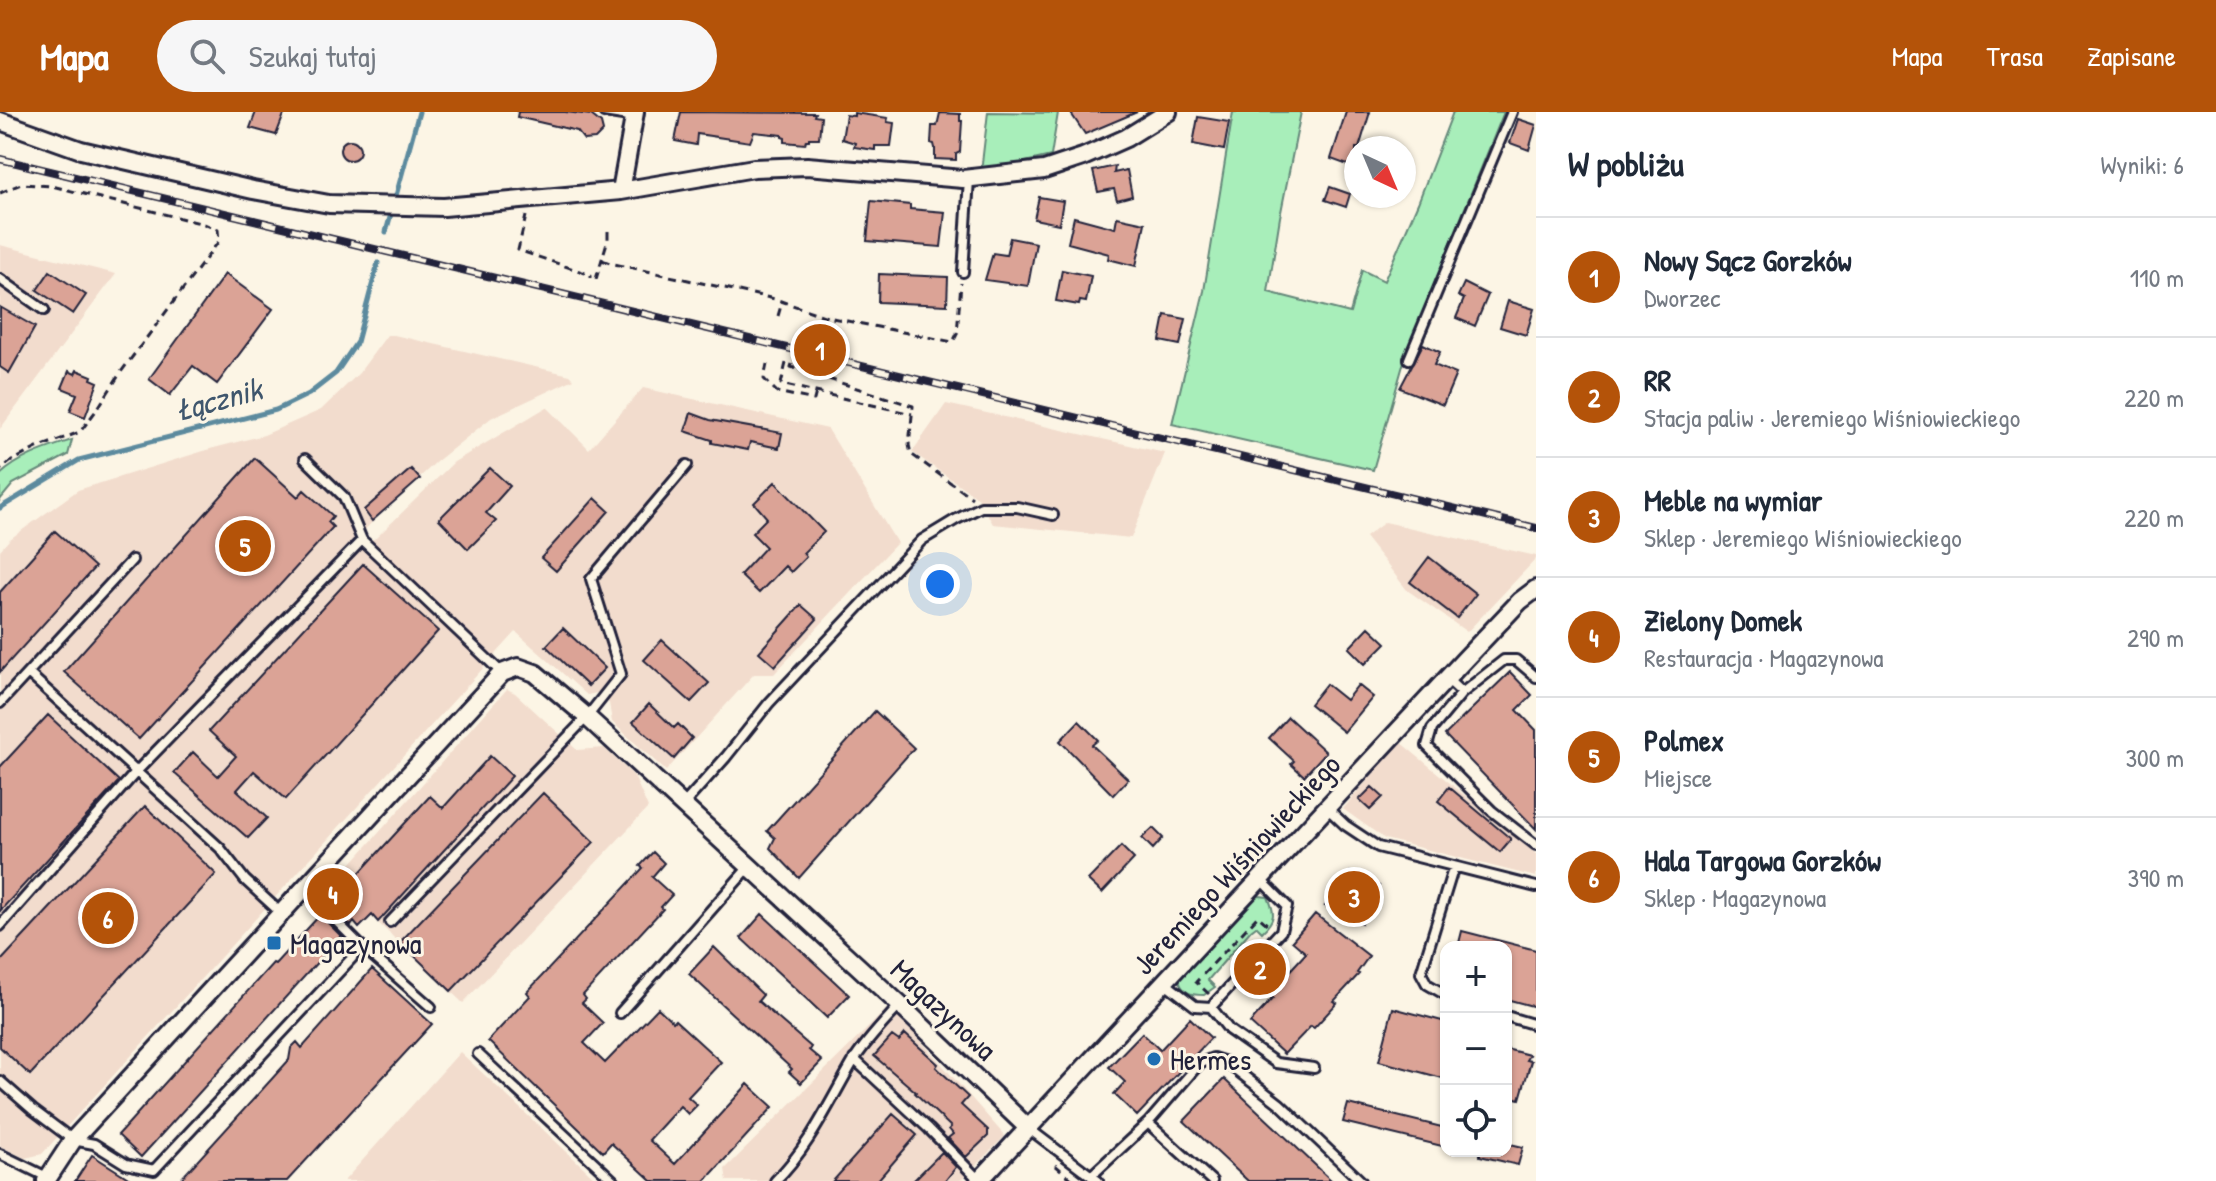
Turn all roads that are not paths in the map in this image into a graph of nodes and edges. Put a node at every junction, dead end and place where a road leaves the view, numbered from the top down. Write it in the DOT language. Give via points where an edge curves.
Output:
graph roads {
  1 [pos="604,112"];
  2 [pos="1168,112"];
  3 [pos="1512,112"];
  4 [pos="635,114"];
  5 [pos="0,121"];
  6 [pos="969,179"];
  7 [pos="621,191"];
  8 [pos="963,272"];
  9 [pos="0,279"];
  10 [pos="44,310"];
  11 [pos="1409,359"];
  12 [pos="305,459"];
  13 [pos="687,465"];
  14 [pos="1053,515"];
  15 [pos="362,540"];
  16 [pos="132,560"];
  17 [pos="1536,589"];
  18 [pos="28,673"];
  19 [pos="502,673"];
  20 [pos="1536,677"];
  21 [pos="1447,679"];
  22 [pos="1462,693"];
  23 [pos="0,703"];
  24 [pos="587,717"];
  25 [pos="136,772"];
  26 [pos="683,805"];
  27 [pos="1327,808"];
  28 [pos="1536,845"];
  29 [pos="1454,866"];
  30 [pos="749,867"];
  31 [pos="1260,879"];
  32 [pos="1536,887"];
  33 [pos="304,889"];
  34 [pos="282,913"];
  35 [pos="390,922"];
  36 [pos="0,926"];
  37 [pos="358,943"];
  38 [pos="1164,982"];
  39 [pos="1440,992"];
  40 [pos="1214,1004"];
  41 [pos="900,1005"];
  42 [pos="431,1007"];
  43 [pos="620,1013"];
  44 [pos="1512,1018"];
  45 [pos="1536,1025"];
  46 [pos="478,1054"];
  47 [pos="854,1059"];
  48 [pos="1314,1068"];
  49 [pos="0,1081"];
  50 [pos="1148,1123"];
  51 [pos="1028,1128"];
  52 [pos="73,1140"];
  53 [pos="0,1154"];
  54 [pos="1094,1178"];
  55 [pos="49,1180"];
  56 [pos="614,1181"];
  57 [pos="775,1181"];
  58 [pos="979,1181"];
  59 [pos="1212,1181"];
  60 [pos="1361,1181"];
  1 -- 4 [label="lane"];
  2 -- 6 [label="street" via="1083,157 1044,170"];
  3 -- 11 [label="lane"];
  4 -- 7 [label="street"];
  5 -- 7 [label="street" via="81,150 329,204 444,207"];
  6 -- 7 [label="street" via="807,166 754,168"];
  6 -- 8 [label="lane"];
  9 -- 10 [label="lane"];
  12 -- 15 [label="lane" via="344,497"];
  13 -- 24 [label="lane" via="591,579 621,674"];
  14 -- 26 [label="lane" via="981,507 922,540 769,703"];
  15 -- 19 [label="lane"];
  15 -- 25 [label="lane"];
  16 -- 18 [label="lane"];
  17 -- 21 [label="street, Jeremiego Wiśniowieckiego"];
  18 -- 23 [label="lane"];
  18 -- 25 [label="lane"];
  19 -- 24 [label="street, Magazynowa" via="518,667 535,673"];
  19 -- 33 [label="street"];
  20 -- 22 [label="lane" via="1516,660 1504,660"];
  21 -- 22 [label="lane"];
  21 -- 27 [label="street, Jeremiego Wiśniowieckiego"];
  22 -- 28 [label="lane" via="1432,729 1427,746 1492,811"];
  24 -- 26 [label="street, Magazynowa"];
  24 -- 35 [label="lane"];
  25 -- 34 [label="lane"];
  25 -- 36 [label="lane"];
  26 -- 30 [label="street, Magazynowa"];
  27 -- 29 [label="lane" via="1378,847"];
  27 -- 31 [label="street, Jeremiego Wiśniowieckiego"];
  29 -- 32 [label="lane"];
  29 -- 39 [label="lane" via="1421,973"];
  30 -- 41 [label="street, Magazynowa"];
  30 -- 43 [label="lane"];
  31 -- 38 [label="street, Jeremiego Wiśniowieckiego"];
  31 -- 40 [label="lane" via="1287,906 1281,931"];
  33 -- 34 [label="street"];
  33 -- 37 [label="lane"];
  34 -- 52 [label="street"];
  37 -- 42 [label="lane"];
  37 -- 52 [label="lane" via="352,958 154,1170 126,1164 94,1144"];
  38 -- 40 [label="lane" via="1195,1006"];
  38 -- 51 [label="street, Jeremiego Wiśniowieckiego"];
  40 -- 48 [label="lane" via="1229,1030 1276,1063"];
  41 -- 47 [label="lane"];
  41 -- 51 [label="street, Magazynowa"];
  44 -- 45 [label="lane"];
  46 -- 56 [label="lane"];
  47 -- 57 [label="lane" via="829,1107"];
  47 -- 58 [label="lane"];
  49 -- 52 [label="lane"];
  50 -- 54 [label="lane"];
  50 -- 59 [label="lane"];
  50 -- 60 [label="lane" via="1199,1064 1213,1058 1226,1062 1280,1104"];
  51 -- 54 [label="lane"];
  51 -- 58 [label="street, Jeremiego Wiśniowieckiego"];
  52 -- 55 [label="street"];
  53 -- 55 [label="lane"];
}
